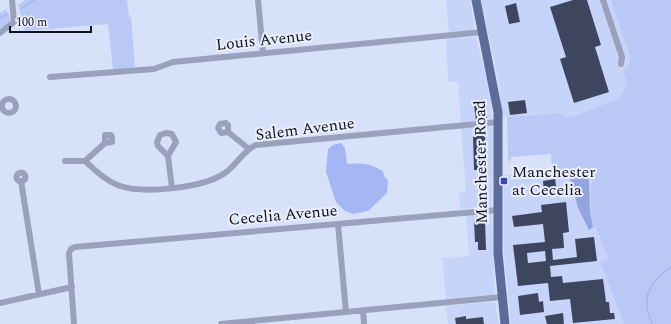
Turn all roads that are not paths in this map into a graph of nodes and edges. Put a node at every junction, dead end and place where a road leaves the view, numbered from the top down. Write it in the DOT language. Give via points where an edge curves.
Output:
graph roads {
  1 [pos="12,0"];
  2 [pos="258,0"];
  3 [pos="476,0"];
  4 [pos="603,0"];
  5 [pos="483,32"];
  6 [pos="0,33"];
  7 [pos="263,52"];
  8 [pos="621,64"];
  9 [pos="50,77"];
  10 [pos="498,122"];
  11 [pos="228,132"];
  12 [pos="105,143"];
  13 [pos="249,149"];
  14 [pos="168,156"];
  15 [pos="65,161"];
  16 [pos="85,161"];
  17 [pos="21,181"];
  18 [pos="172,188"];
  19 [pos="498,210"];
  20 [pos="338,224"];
  21 [pos="72,287"];
  22 [pos="39,294"];
  23 [pos="502,297"];
  24 [pos="0,303"];
  25 [pos="363,310"];
  26 [pos="346,312"];
  27 [pos="286,317"];
  28 [pos="74,324"];
  29 [pos="221,324"];
  30 [pos="287,324"];
  31 [pos="364,324"];
  32 [pos="505,324"];
  1 -- 6 [label="street" via="15,19 11,26"];
  2 -- 7 [label="street"];
  3 -- 5 [label="main road, Manchester Road"];
  4 -- 8 [label="street" via="622,57"];
  5 -- 7 [label="street, Louis Avenue"];
  5 -- 10 [label="main road, Manchester Road"];
  7 -- 9 [label="street, Louis Avenue" via="173,62 154,69"];
  10 -- 13 [label="street, Salem Avenue" via="256,145"];
  10 -- 19 [label="main road, Manchester Road"];
  11 -- 13 [label="street"];
  12 -- 16 [label="street"];
  13 -- 18 [label="street, Salem Avenue" via="234,166 217,178 201,184"];
  14 -- 18 [label="street"];
  15 -- 16 [label="street"];
  16 -- 18 [label="street, Salem Avenue" via="100,175 119,185 138,189"];
  17 -- 22 [label="street"];
  19 -- 20 [label="street, Cecelia Avenue"];
  19 -- 23 [label="main road, Manchester Road" via="498,260"];
  20 -- 21 [label="street, Cecelia Avenue" via="71,249"];
  20 -- 26 [label="street"];
  21 -- 22 [label="street"];
  21 -- 28 [label="street"];
  22 -- 24 [label="street"];
  23 -- 25 [label="street"];
  23 -- 32 [label="main road, Manchester Road"];
  25 -- 26 [label="street"];
  25 -- 31 [label="street"];
  26 -- 27 [label="street"];
  27 -- 29 [label="street"];
  27 -- 30 [label="street"];
}
